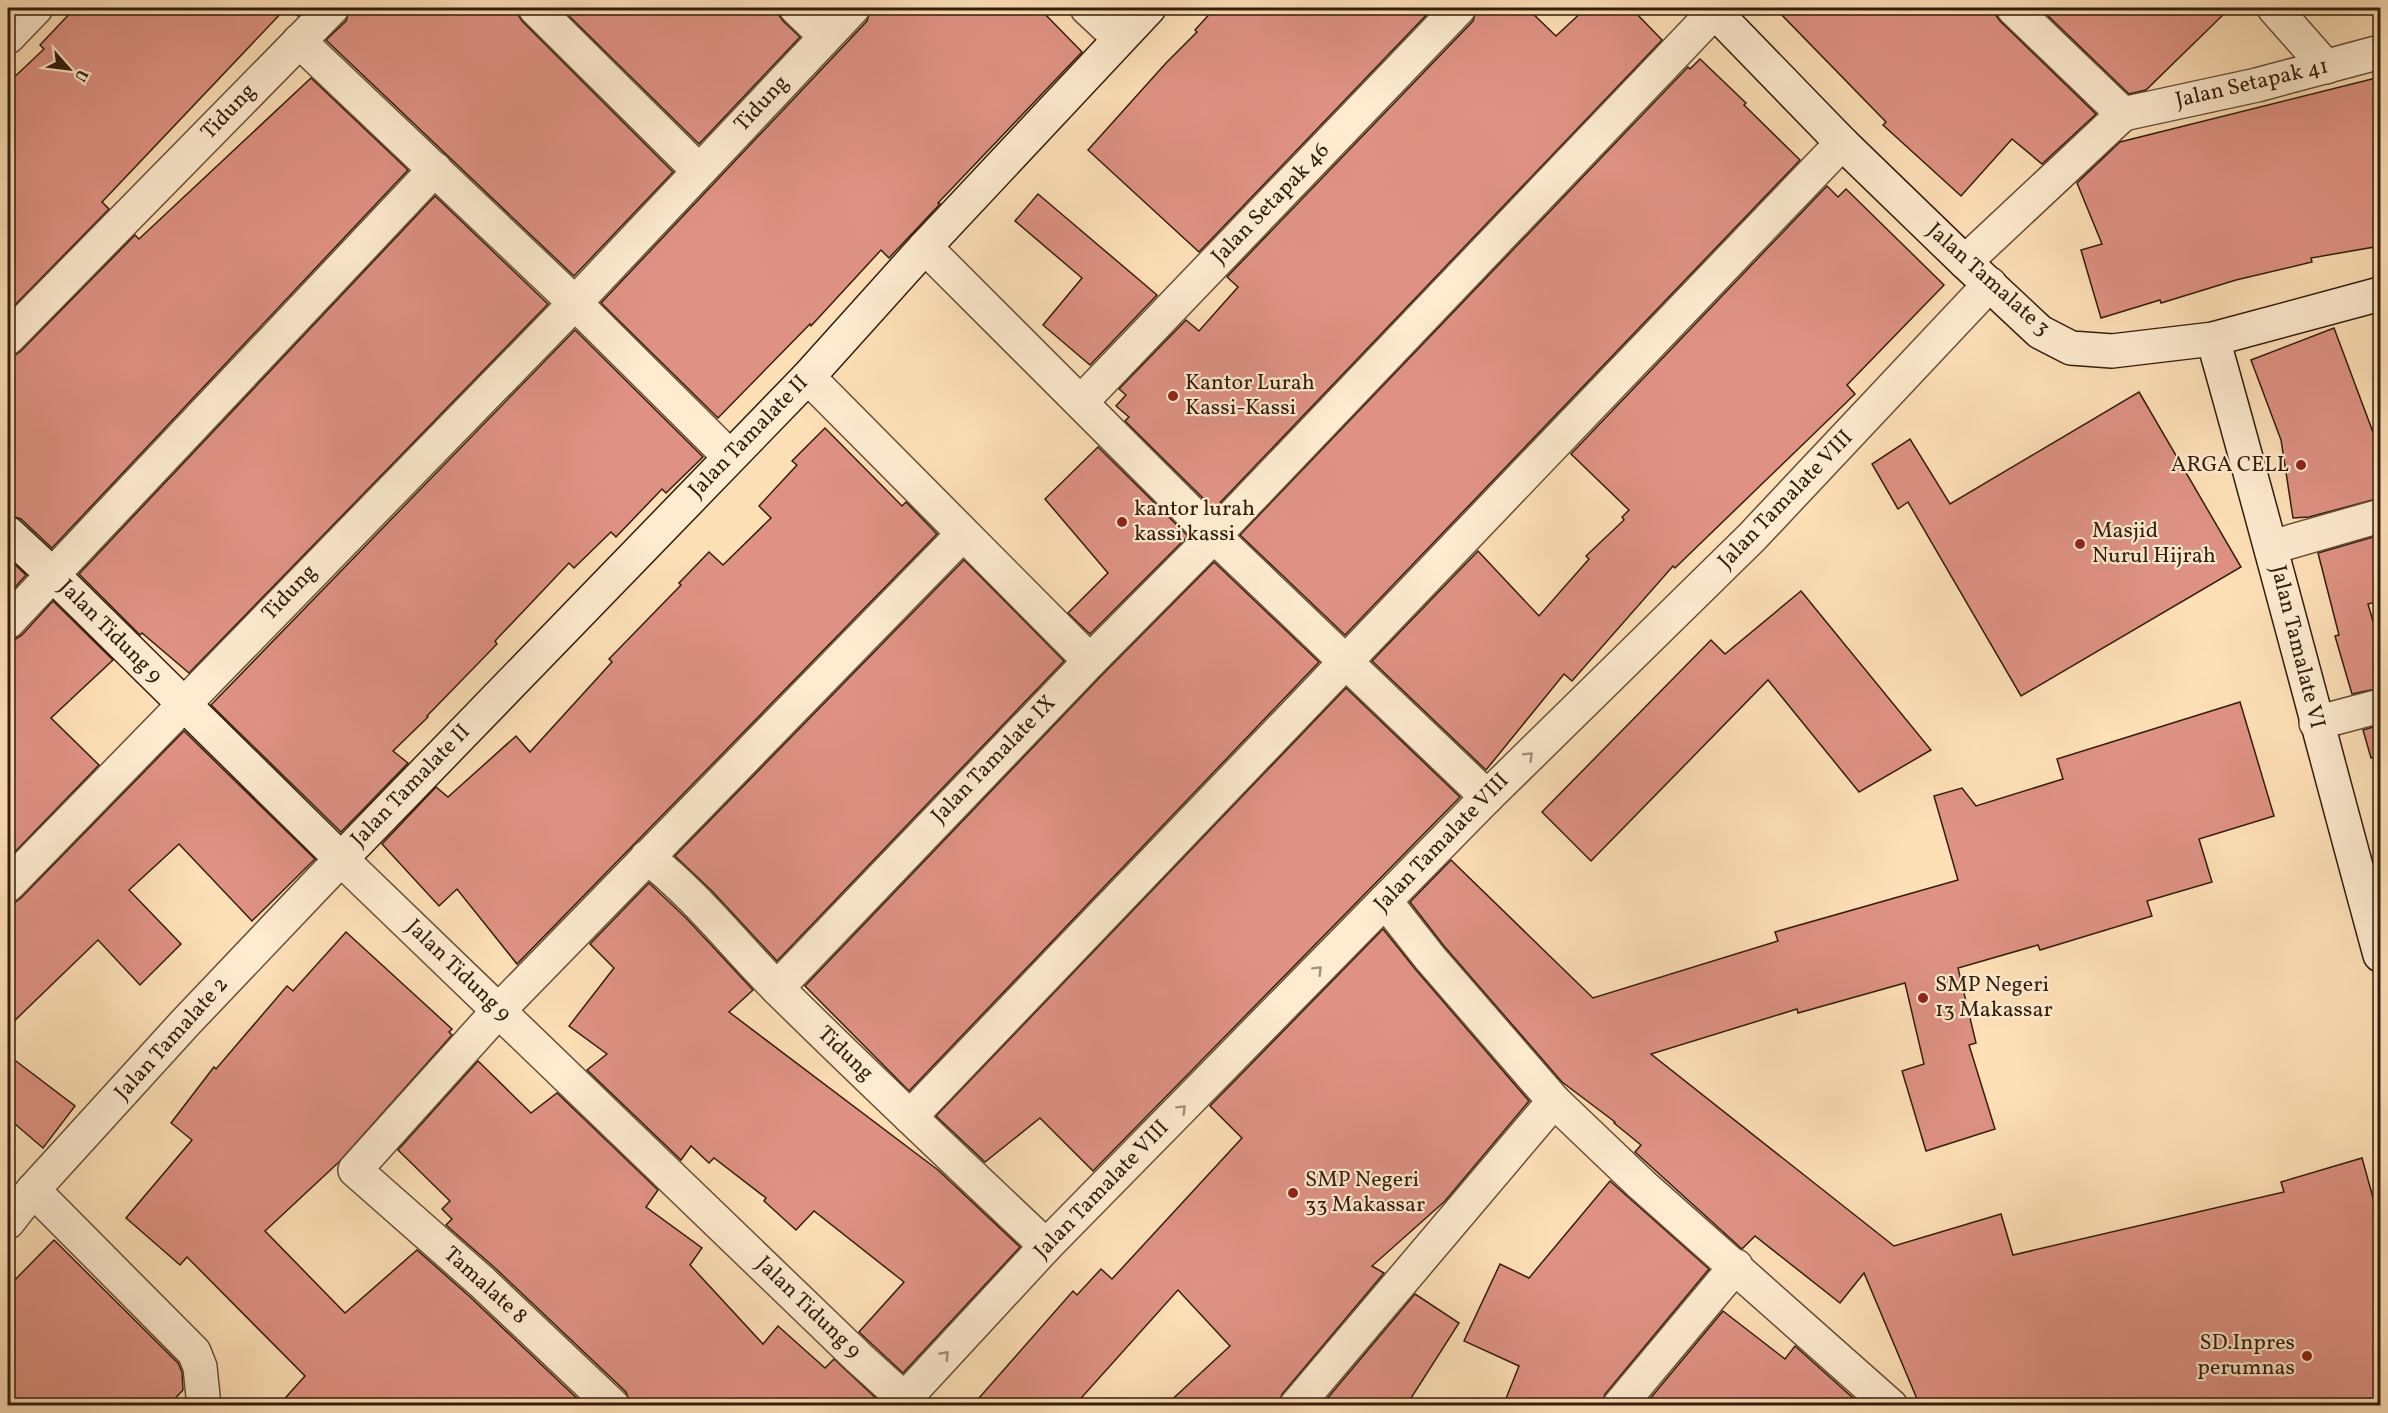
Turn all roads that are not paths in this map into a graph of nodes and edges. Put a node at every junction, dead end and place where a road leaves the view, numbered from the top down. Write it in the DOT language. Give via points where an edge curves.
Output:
graph roads {
  1 [pos="36,8"];
  2 [pos="332,8"];
  3 [pos="535,8"];
  4 [pos="796,8"];
  5 [pos="853,8"];
  6 [pos="1088,8"];
  7 [pos="1149,8"];
  8 [pos="1459,8"];
  9 [pos="2013,8"];
  10 [pos="2274,8"];
  11 [pos="1715,9"];
  12 [pos="825,36"];
  13 [pos="8,37"];
  14 [pos="1119,38"];
  15 [pos="299,41"];
  16 [pos="2380,52"];
  17 [pos="2326,67"];
  18 [pos="2123,114"];
  19 [pos="1842,143"];
  20 [pos="435,169"];
  21 [pos="699,171"];
  22 [pos="925,247"];
  23 [pos="1965,262"];
  24 [pos="1990,284"];
  25 [pos="2380,294"];
  26 [pos="575,303"];
  27 [pos="8,338"];
  28 [pos="2213,339"];
  29 [pos="808,377"];
  30 [pos="1082,401"];
  31 [pos="729,456"];
  32 [pos="2380,516"];
  33 [pos="8,533"];
  34 [pos="963,534"];
  35 [pos="1214,536"];
  36 [pos="2272,547"];
  37 [pos="52,574"];
  38 [pos="8,622"];
  39 [pos="1090,661"];
  40 [pos="1346,663"];
  41 [pos="183,703"];
  42 [pos="2380,706"];
  43 [pos="2316,723"];
  44 [pos="1486,797"];
  45 [pos="647,857"];
  46 [pos="341,859"];
  47 [pos="8,885"];
  48 [pos="1385,902"];
  49 [pos="2380,955"];
  50 [pos="777,988"];
  51 [pos="499,1010"];
  52 [pos="1554,1101"];
  53 [pos="910,1117"];
  54 [pos="33,1190"];
  55 [pos="8,1222"];
  56 [pos="1046,1246"];
  57 [pos="1736,1266"];
  58 [pos="905,1403"];
  59 [pos="202,1404"];
  60 [pos="613,1406"];
  61 [pos="1296,1406"];
  62 [pos="1619,1406"];
  63 [pos="1891,1406"];
  1 -- 13 [label="street"];
  2 -- 15 [label="street, Tidung"];
  3 -- 21 [label="street"];
  4 -- 12 [label="street"];
  5 -- 12 [label="street, Tidung"];
  6 -- 14 [label="street"];
  7 -- 14 [label="street, Jalan Tamalate II"];
  8 -- 30 [label="street, Jalan Setapak 46"];
  9 -- 18 [label="street"];
  10 -- 17 [label="street"];
  11 -- 19 [label="street, Jalan Tamalate 3"];
  11 -- 35 [label="street, Jalan Tamalate IX"];
  12 -- 21 [label="street, Tidung"];
  14 -- 22 [label="street, Jalan Tamalate II"];
  15 -- 20 [label="street"];
  15 -- 27 [label="street, Tidung"];
  16 -- 17 [label="street, Jalan Setapak 41"];
  17 -- 18 [label="street, Jalan Setapak 41"];
  18 -- 23 [label="street"];
  19 -- 23 [label="street, Jalan Tamalate 3"];
  19 -- 40 [label="street"];
  20 -- 26 [label="street"];
  20 -- 37 [label="street"];
  21 -- 26 [label="street, Tidung"];
  22 -- 29 [label="street, Jalan Tamalate II"];
  22 -- 30 [label="street"];
  23 -- 24 [label="street, Jalan Tamalate 3"];
  24 -- 28 [label="street, Jalan Tamalate 3" via="2040,332 2071,348 2112,351"];
  44 -- 24 [label="street, Jalan Tamalate VIII, one-way" via="1752,537"];
  25 -- 28 [label="street, Jalan Tamalate 3"];
  26 -- 31 [label="street"];
  26 -- 41 [label="street, Tidung"];
  28 -- 36 [label="street, Jalan Tamalate VI"];
  29 -- 31 [label="street, Jalan Tamalate II"];
  29 -- 34 [label="street"];
  30 -- 35 [label="street"];
  31 -- 46 [label="street, Jalan Tamalate II"];
  32 -- 36 [label="street"];
  33 -- 37 [label="street, Jalan Tidung 9"];
  34 -- 39 [label="street"];
  34 -- 45 [label="street"];
  35 -- 39 [label="street, Jalan Tamalate IX"];
  35 -- 40 [label="street"];
  36 -- 43 [label="street, Jalan Tamalate VI"];
  37 -- 38 [label="street"];
  37 -- 41 [label="street, Jalan Tidung 9"];
  39 -- 50 [label="street, Jalan Tamalate IX"];
  40 -- 44 [label="street"];
  40 -- 53 [label="street"];
  41 -- 46 [label="street, Jalan Tidung 9"];
  41 -- 47 [label="street, Tidung"];
  42 -- 43 [label="street"];
  43 -- 49 [label="street, Jalan Tamalate VI"];
  44 -- 48 [label="street, Jalan Tamalate VIII"];
  45 -- 50 [label="street, Tidung" via="709,915"];
  45 -- 51 [label="street"];
  46 -- 51 [label="street, Jalan Tidung 9"];
  46 -- 54 [label="street, Jalan Tamalate 2"];
  48 -- 52 [label="street"];
  56 -- 48 [label="street, Jalan Tamalate VIII, one-way"];
  50 -- 53 [label="street, Tidung"];
  51 -- 58 [label="street, Jalan Tidung 9"];
  51 -- 60 [label="street, Tamalate 8" via="355,1170 483,1282"];
  52 -- 57 [label="street" via="1642,1185"];
  52 -- 61 [label="street"];
  53 -- 56 [label="street, Tidung"];
  54 -- 55 [label="street, Jalan Tamalate 2"];
  54 -- 59 [label="street" via="194,1352 200,1367"];
  58 -- 56 [label="street, Jalan Tamalate VIII, one-way"];
  57 -- 62 [label="street"];
  57 -- 63 [label="street"];
}
